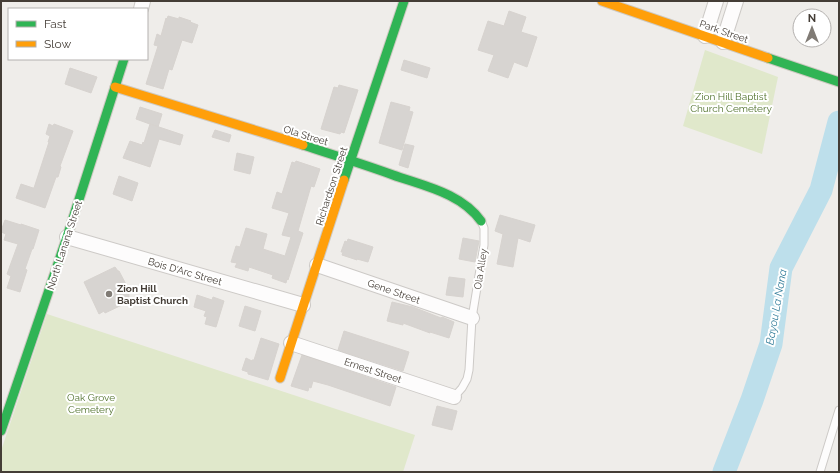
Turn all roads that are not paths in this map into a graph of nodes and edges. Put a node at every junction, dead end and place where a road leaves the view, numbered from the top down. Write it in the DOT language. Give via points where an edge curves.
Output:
graph roads {
  1 [pos="404,1"];
  2 [pos="602,1"];
  3 [pos="716,1"];
  4 [pos="736,1"];
  5 [pos="705,36"];
  6 [pos="723,42"];
  7 [pos="124,60"];
  8 [pos="839,82"];
  9 [pos="115,88"];
  10 [pos="351,160"];
  11 [pos="481,221"];
  12 [pos="67,237"];
  13 [pos="317,265"];
  14 [pos="303,305"];
  15 [pos="472,318"];
  16 [pos="291,343"];
  17 [pos="280,378"];
  18 [pos="454,397"];
  19 [pos="838,413"];
  20 [pos="1,431"];
  21 [pos="820,472"];
  1 -- 10 [label="street, Richardson Street"];
  2 -- 5 [label="street, Park Street"];
  3 -- 5 [label="street"];
  4 -- 6 [label="street"];
  5 -- 6 [label="street, Park Street"];
  6 -- 8 [label="street, Park Street"];
  7 -- 9 [label="street, North Lanana Street"];
  9 -- 10 [label="street, Ola Street"];
  9 -- 12 [label="street, North Lanana Street"];
  10 -- 11 [label="street, Ola Street" via="445,193 467,205"];
  10 -- 13 [label="street, Richardson Street"];
  11 -- 15 [label="lane, Ola Alley" via="484,228 484,245"];
  12 -- 14 [label="street, Bois D'Arc Street"];
  12 -- 20 [label="street, North Lanana Street"];
  13 -- 14 [label="street, Richardson Street"];
  13 -- 15 [label="street, Gene Street"];
  14 -- 16 [label="street, Richardson Street"];
  15 -- 18 [label="lane, Ola Alley" via="467,379"];
  16 -- 17 [label="street, Richardson Street"];
  16 -- 18 [label="street, Ernest Street"];
  19 -- 21 [label="lane"];
}
